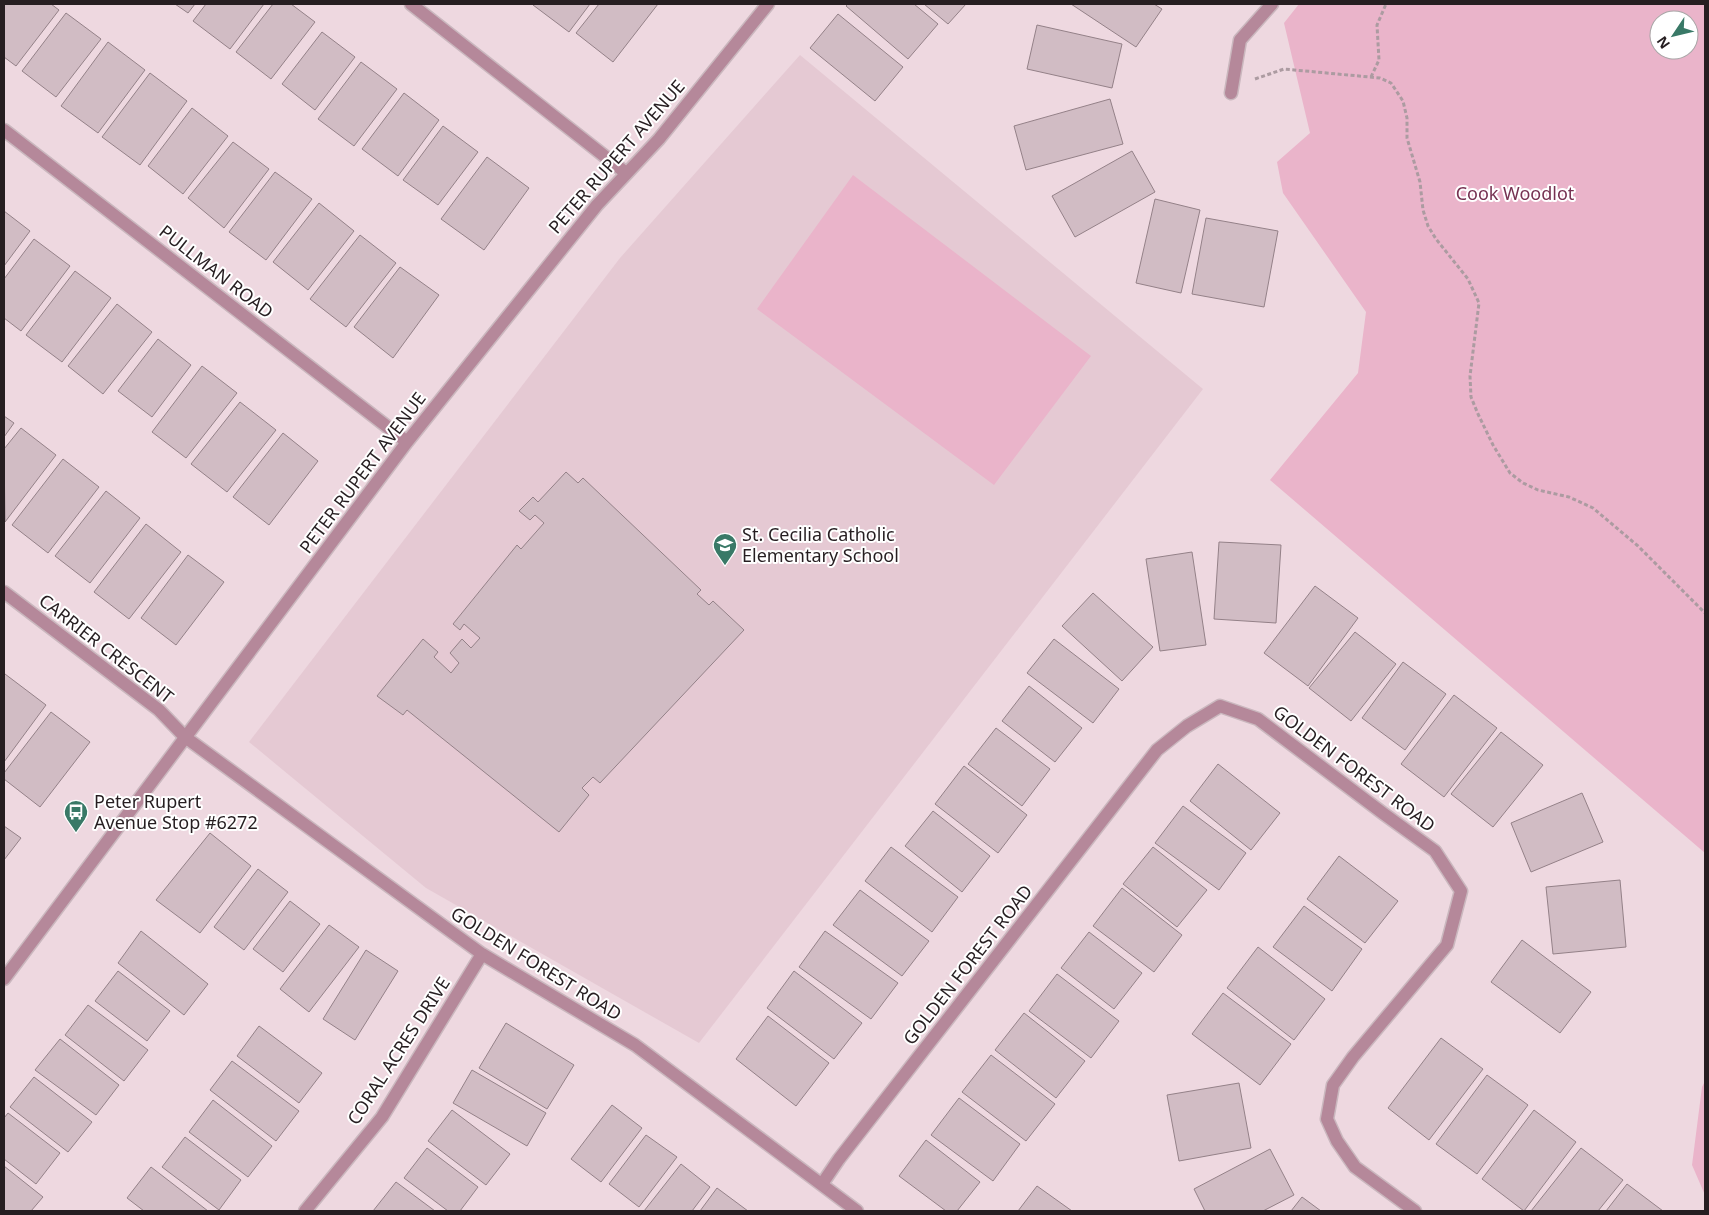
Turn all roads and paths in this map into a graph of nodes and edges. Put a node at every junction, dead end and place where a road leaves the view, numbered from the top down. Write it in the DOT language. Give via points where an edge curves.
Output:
graph roads {
  1 [pos="411,4"];
  2 [pos="768,4"];
  3 [pos="1272,4"];
  4 [pos="1386,4"];
  5 [pos="1371,77"];
  6 [pos="1231,93"];
  7 [pos="4,130"];
  8 [pos="626,172"];
  9 [pos="407,442"];
  10 [pos="4,592"];
  11 [pos="1705,613"];
  12 [pos="185,737"];
  13 [pos="482,954"];
  14 [pos="4,978"];
  15 [pos="822,1184"];
  16 [pos="305,1211"];
  17 [pos="857,1211"];
  18 [pos="1415,1211"];
  1 -- 8 [label="street"];
  2 -- 8 [label="street, PETER RUPERT AVENUE" via="659,139"];
  3 -- 6 [label="street" via="1240,40"];
  4 -- 5 [label="path" via="1377,25 1379,60"];
  5 -- 6 [label="path" via="1284,69 1257,78"];
  5 -- 11 [label="path" via="1391,83 1403,101 1407,138 1428,226 1468,279 1479,303 1470,376 1471,397 1510,473 1538,490 1569,497 1593,508 1638,546"];
  7 -- 9 [label="street, PULLMAN ROAD"];
  8 -- 9 [label="street, PETER RUPERT AVENUE"];
  9 -- 12 [label="street, PETER RUPERT AVENUE"];
  10 -- 12 [label="street, CARRIER CRESCENT" via="159,710"];
  12 -- 13 [label="street, GOLDEN FOREST ROAD"];
  12 -- 14 [label="street, PETER RUPERT AVENUE"];
  13 -- 15 [label="street, GOLDEN FOREST ROAD" via="635,1045"];
  13 -- 16 [label="street, CORAL ACRES DRIVE" via="382,1116"];
  15 -- 17 [label="street, GOLDEN FOREST ROAD"];
  15 -- 18 [label="street, GOLDEN FOREST ROAD" via="1158,750 1187,726 1220,706 1258,719 1435,851 1461,891 1447,945 1333,1085 1328,1119 1355,1167"];
}
